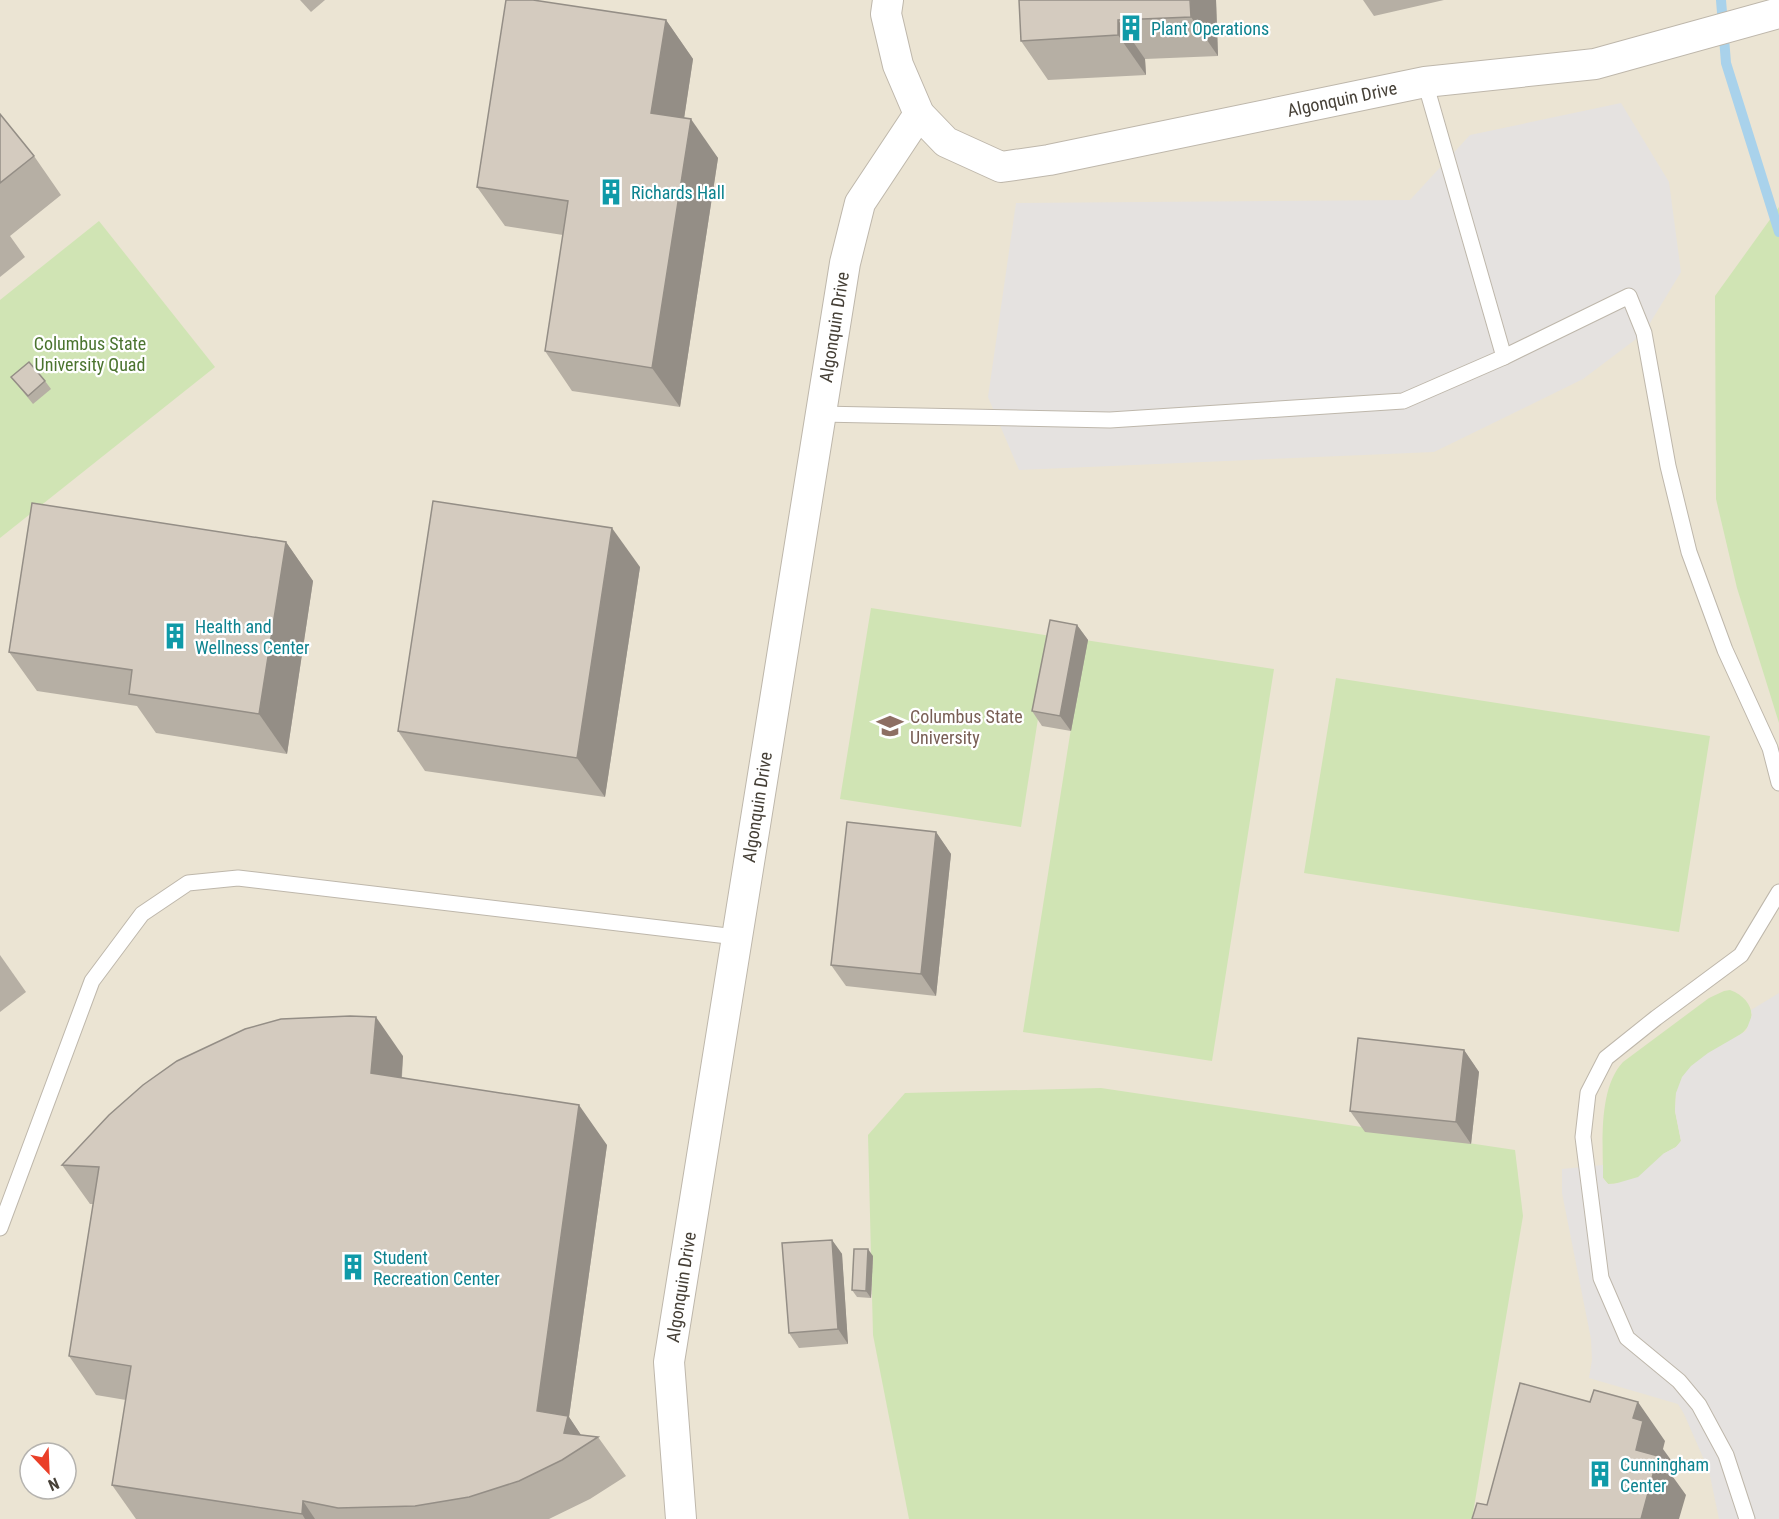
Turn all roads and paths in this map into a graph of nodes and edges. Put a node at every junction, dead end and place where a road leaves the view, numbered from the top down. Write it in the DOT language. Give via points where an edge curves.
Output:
graph roads {
  1 [pos="888,0"];
  2 [pos="1779,13"];
  3 [pos="1425,82"];
  4 [pos="919,114"];
  5 [pos="1504,357"];
  6 [pos="820,414"];
  7 [pos="1779,783"];
  8 [pos="1779,892"];
  9 [pos="736,937"];
  10 [pos="0,1228"];
  11 [pos="681,1519"];
  12 [pos="1747,1519"];
  1 -- 4 [label="street, Algonquin Drive" via="886,14 898,65"];
  2 -- 3 [label="street, Algonquin Drive" via="1595,64"];
  3 -- 4 [label="street, Algonquin Drive" via="1001,167 946,142"];
  3 -- 5 [label="lane"];
  4 -- 6 [label="street, Algonquin Drive" via="860,203 845,263"];
  5 -- 6 [label="lane" via="1403,401 1110,420"];
  5 -- 7 [label="lane" via="1629,296 1644,333 1668,466 1689,552 1725,651 1770,748"];
  6 -- 9 [label="street, Algonquin Drive"];
  8 -- 12 [label="lane" via="1741,955 1606,1058 1588,1093 1583,1137 1601,1278 1627,1338 1679,1382 1699,1405 1726,1455"];
  9 -- 10 [label="lane" via="238,878 188,883 142,914 92,981"];
  9 -- 11 [label="street, Algonquin Drive" via="669,1362"];
}
